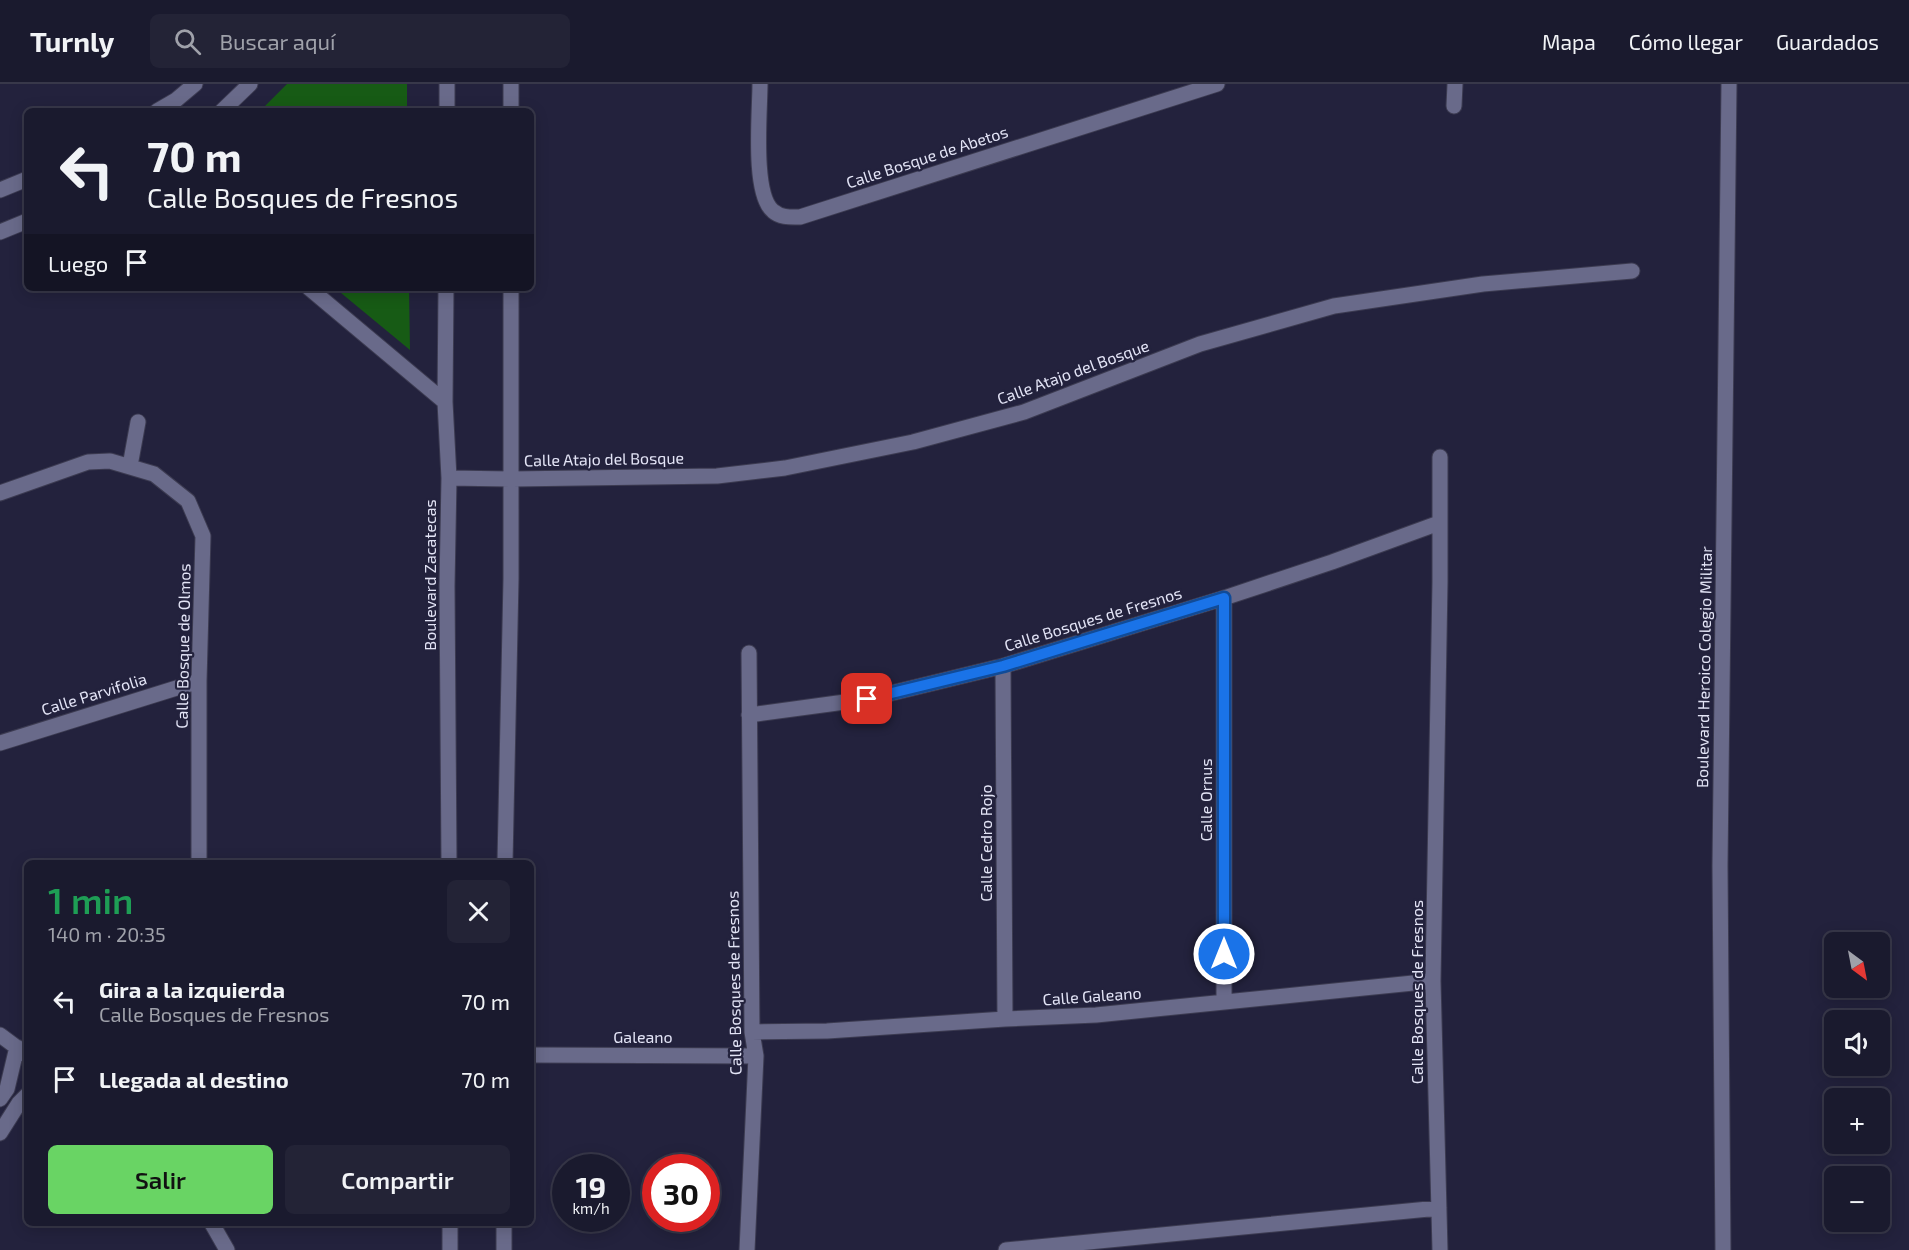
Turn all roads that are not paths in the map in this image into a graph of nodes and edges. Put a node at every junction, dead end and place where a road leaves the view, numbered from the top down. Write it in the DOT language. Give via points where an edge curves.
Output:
graph roads {
  1 [pos="195,84"];
  2 [pos="250,84"];
  3 [pos="447,84"];
  4 [pos="511,84"];
  5 [pos="760,84"];
  6 [pos="1217,84"];
  7 [pos="1455,84"];
  8 [pos="1729,84"];
  9 [pos="1455,106"];
  10 [pos="163,108"];
  11 [pos="225,108"];
  12 [pos="447,108"];
  13 [pos="511,108"];
  14 [pos="24,180"];
  15 [pos="0,190"];
  16 [pos="24,222"];
  17 [pos="0,232"];
  18 [pos="1632,271"];
  19 [pos="313,291"];
  20 [pos="446,291"];
  21 [pos="511,291"];
  22 [pos="446,402"];
  23 [pos="138,422"];
  24 [pos="1440,457"];
  25 [pos="130,466"];
  26 [pos="449,478"];
  27 [pos="512,479"];
  28 [pos="0,493"];
  29 [pos="1439,523"];
  30 [pos="1224,598"];
  31 [pos="749,653"];
  32 [pos="1003,666"];
  33 [pos="199,681"];
  34 [pos="749,715"];
  35 [pos="0,743"];
  36 [pos="199,860"];
  37 [pos="449,860"];
  38 [pos="505,860"];
  39 [pos="1433,981"];
  40 [pos="1224,1001"];
  41 [pos="1005,1019"];
  42 [pos="752,1032"];
  43 [pos="0,1035"];
  44 [pos="22,1051"];
  45 [pos="534,1055"];
  46 [pos="756,1056"];
  47 [pos="24,1098"];
  48 [pos="0,1099"];
  49 [pos="0,1133"];
  50 [pos="1439,1208"];
  51 [pos="213,1226"];
  52 [pos="450,1226"];
  53 [pos="504,1226"];
  54 [pos="227,1250"];
  55 [pos="450,1250"];
  56 [pos="504,1250"];
  57 [pos="747,1250"];
  58 [pos="1006,1250"];
  59 [pos="1440,1250"];
  60 [pos="1724,1250"];
  1 -- 10 [label="street"];
  2 -- 11 [label="street"];
  3 -- 12 [label="street"];
  4 -- 13 [label="street"];
  5 -- 6 [label="street, Calle Bosque de Abetos" via="760,184 765,201 773,211 786,217 800,216"];
  7 -- 9 [label="street"];
  8 -- 60 [label="street, Boulevard Heroico Colegio Militar" via="1720,866"];
  14 -- 15 [label="street"];
  16 -- 17 [label="street"];
  18 -- 27 [label="street, Calle Atajo del Bosque" via="1484,284 1334,306 1200,344 1024,412 913,442 785,468 717,476"];
  19 -- 22 [label="street"];
  20 -- 22 [label="street, Boulevard Zacatecas"];
  21 -- 27 [label="street"];
  22 -- 26 [label="street, Boulevard Zacatecas"];
  23 -- 25 [label="street"];
  24 -- 29 [label="street, Calle Bosques de Fresnos"];
  25 -- 28 [label="street, Calle Bosque de Olmos" via="110,461 87,462"];
  25 -- 33 [label="street, Calle Bosque de Olmos" via="154,474 188,501 203,536"];
  26 -- 27 [label="street, Calle Atajo del Bosque"];
  26 -- 37 [label="street, Boulevard Zacatecas"];
  27 -- 38 [label="street"];
  29 -- 30 [label="street, Calle Bosques de Fresnos"];
  29 -- 39 [label="street, Calle Bosques de Fresnos"];
  30 -- 32 [label="street, Calle Bosques de Fresnos"];
  30 -- 40 [label="street, Calle Ornus"];
  31 -- 34 [label="street, Calle Bosques de Fresnos"];
  32 -- 34 [label="street, Calle Bosques de Fresnos" via="867,699"];
  32 -- 41 [label="street, Calle Cedro Rojo"];
  33 -- 35 [label="street, Calle Parvifolia"];
  33 -- 36 [label="street, Calle Bosque de Olmos"];
  34 -- 42 [label="street, Calle Bosques de Fresnos"];
  39 -- 40 [label="street, Calle Galeano"];
  39 -- 50 [label="street, Calle Bosques de Fresnos"];
  40 -- 41 [label="street, Calle Galeano" via="1096,1015"];
  41 -- 42 [label="street, Calle Galeano"];
  42 -- 46 [label="street, Calle Bosques de Fresnos"];
  43 -- 44 [label="street"];
  44 -- 48 [label="street"];
  45 -- 46 [label="street, Galeano"];
  46 -- 57 [label="street, Calle Bosques de Fresnos"];
  47 -- 49 [label="street"];
  50 -- 58 [label="street"];
  50 -- 59 [label="street, Calle Bosques de Fresnos"];
  51 -- 54 [label="street"];
  52 -- 55 [label="street"];
  53 -- 56 [label="street"];
}
